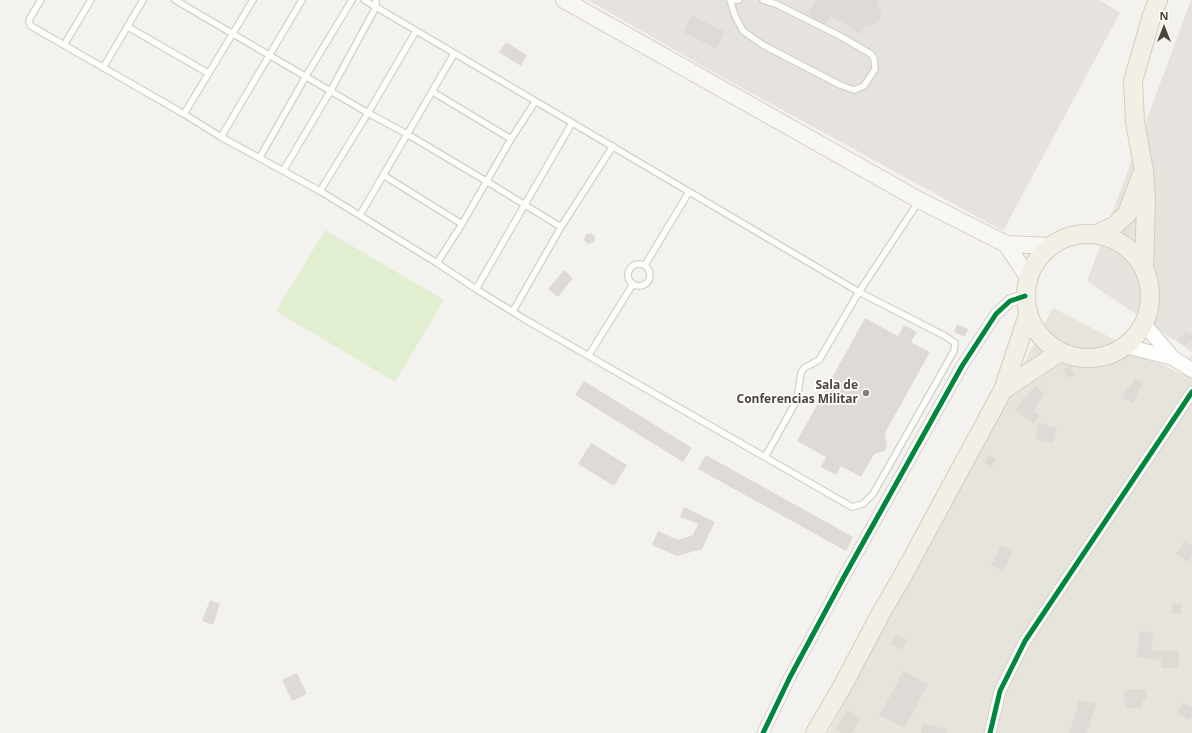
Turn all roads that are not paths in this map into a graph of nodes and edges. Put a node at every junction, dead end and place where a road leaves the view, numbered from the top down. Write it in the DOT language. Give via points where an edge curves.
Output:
graph roads {
  1 [pos="41,0"];
  2 [pos="91,0"];
  3 [pos="143,0"];
  4 [pos="175,0"];
  5 [pos="253,0"];
  6 [pos="302,0"];
  7 [pos="352,0"];
  8 [pos="364,0"];
  9 [pos="376,0"];
  10 [pos="564,0"];
  11 [pos="730,0"];
  12 [pos="739,0"];
  13 [pos="763,0"];
  14 [pos="1158,0"];
  15 [pos="376,7"];
  16 [pos="128,27"];
  17 [pos="416,31"];
  18 [pos="232,33"];
  19 [pos="64,45"];
  20 [pos="269,54"];
  21 [pos="454,54"];
  22 [pos="103,68"];
  23 [pos="208,74"];
  24 [pos="306,76"];
  25 [pos="331,90"];
  26 [pos="433,92"];
  27 [pos="535,102"];
  28 [pos="368,113"];
  29 [pos="184,114"];
  30 [pos="572,123"];
  31 [pos="407,134"];
  32 [pos="221,137"];
  33 [pos="511,139"];
  34 [pos="613,146"];
  35 [pos="260,158"];
  36 [pos="283,171"];
  37 [pos="1144,171"];
  38 [pos="382,175"];
  39 [pos="486,180"];
  40 [pos="320,191"];
  41 [pos="689,192"];
  42 [pos="919,200"];
  43 [pos="524,206"];
  44 [pos="360,215"];
  45 [pos="462,224"];
  46 [pos="561,227"];
  47 [pos="1097,234"];
  48 [pos="1006,244"];
  49 [pos="1051,246"];
  50 [pos="437,263"];
  51 [pos="645,266"];
  52 [pos="1144,267"];
  53 [pos="1028,277"];
  54 [pos="633,284"];
  55 [pos="476,289"];
  56 [pos="859,292"];
  57 [pos="1025,296"];
  58 [pos="513,311"];
  59 [pos="1028,315"];
  60 [pos="1144,324"];
  61 [pos="1125,346"];
  62 [pos="1060,352"];
  63 [pos="589,356"];
  64 [pos="1173,358"];
  65 [pos="1192,370"];
  66 [pos="1003,390"];
  67 [pos="1192,392"];
  68 [pos="765,457"];
  69 [pos="763,733"];
  70 [pos="815,733"];
  71 [pos="990,733"];
  1 -- 19 [label="lane" via="29,22 31,26"];
  2 -- 19 [label="lane"];
  3 -- 16 [label="lane"];
  4 -- 18 [label="lane"];
  5 -- 18 [label="lane"];
  6 -- 20 [label="lane"];
  7 -- 24 [label="lane"];
  8 -- 15 [label="lane"];
  9 -- 15 [label="lane"];
  10 -- 42 [label="main road"];
  11 -- 12 [label="lane"];
  11 -- 13 [label="lane" via="743,31 763,45 840,85 854,90 864,86 875,69 871,54 776,4"];
  14 -- 37 [label="main road" via="1133,81 1135,122"];
  15 -- 17 [label="lane"];
  15 -- 25 [label="lane"];
  16 -- 22 [label="lane"];
  16 -- 23 [label="lane"];
  17 -- 21 [label="lane"];
  17 -- 28 [label="lane"];
  18 -- 20 [label="lane"];
  18 -- 23 [label="lane"];
  19 -- 22 [label="lane"];
  20 -- 24 [label="lane"];
  20 -- 32 [label="lane"];
  21 -- 26 [label="lane"];
  21 -- 27 [label="lane"];
  22 -- 29 [label="lane"];
  23 -- 29 [label="lane"];
  24 -- 25 [label="lane"];
  24 -- 35 [label="lane"];
  25 -- 28 [label="lane"];
  25 -- 36 [label="lane"];
  26 -- 31 [label="lane"];
  26 -- 33 [label="lane"];
  27 -- 30 [label="lane"];
  27 -- 33 [label="lane"];
  28 -- 31 [label="lane"];
  28 -- 40 [label="lane"];
  29 -- 32 [label="lane"];
  30 -- 34 [label="lane"];
  30 -- 43 [label="lane"];
  31 -- 38 [label="lane"];
  31 -- 39 [label="lane"];
  32 -- 35 [label="lane"];
  33 -- 39 [label="lane"];
  34 -- 41 [label="lane"];
  34 -- 46 [label="lane"];
  35 -- 36 [label="lane"];
  36 -- 40 [label="lane"];
  37 -- 47 [label="main road" via="1127,214 1114,226"];
  37 -- 52 [label="main road"];
  38 -- 44 [label="lane"];
  38 -- 45 [label="lane"];
  39 -- 43 [label="lane"];
  39 -- 45 [label="lane"];
  40 -- 44 [label="lane"];
  41 -- 51 [label="lane"];
  41 -- 56 [label="lane"];
  42 -- 48 [label="main road"];
  42 -- 56 [label="lane"];
  43 -- 46 [label="lane"];
  43 -- 55 [label="lane"];
  44 -- 50 [label="lane"];
  45 -- 50 [label="lane"];
  46 -- 58 [label="lane"];
  47 -- 49 [label="main road" via="1078,234"];
  47 -- 52 [label="main road" via="1124,245"];
  48 -- 49 [label="main road"];
  48 -- 53 [label="main road"];
  49 -- 53 [label="main road" via="1037,260"];
  50 -- 55 [label="lane"];
  51 -- 54 [label="lane" via="649,270 649,279 642,285"];
  51 -- 54 [label="lane" via="636,264 629,269 628,277"];
  52 -- 60 [label="main road" via="1151,296"];
  53 -- 57 [label="main road"];
  54 -- 63 [label="lane"];
  55 -- 58 [label="lane"];
  56 -- 68 [label="lane" via="819,360 804,368 798,400"];
  56 -- 68 [label="lane" via="955,343 954,351 873,494 863,504 852,507"];
  57 -- 59 [label="main road"];
  57 -- 69 [label="street" via="1010,302 996,314 962,366 845,575"];
  58 -- 63 [label="lane"];
  59 -- 62 [label="main road" via="1044,340"];
  59 -- 66 [label="main road"];
  60 -- 61 [label="main road"];
  60 -- 64 [label="street"];
  61 -- 62 [label="main road" via="1098,358 1078,358"];
  61 -- 64 [label="street"];
  62 -- 66 [label="main road"];
  63 -- 68 [label="lane"];
  64 -- 65 [label="street"];
  66 -- 70 [label="main road"];
  67 -- 71 [label="street" via="1025,641 1000,691"];
}
